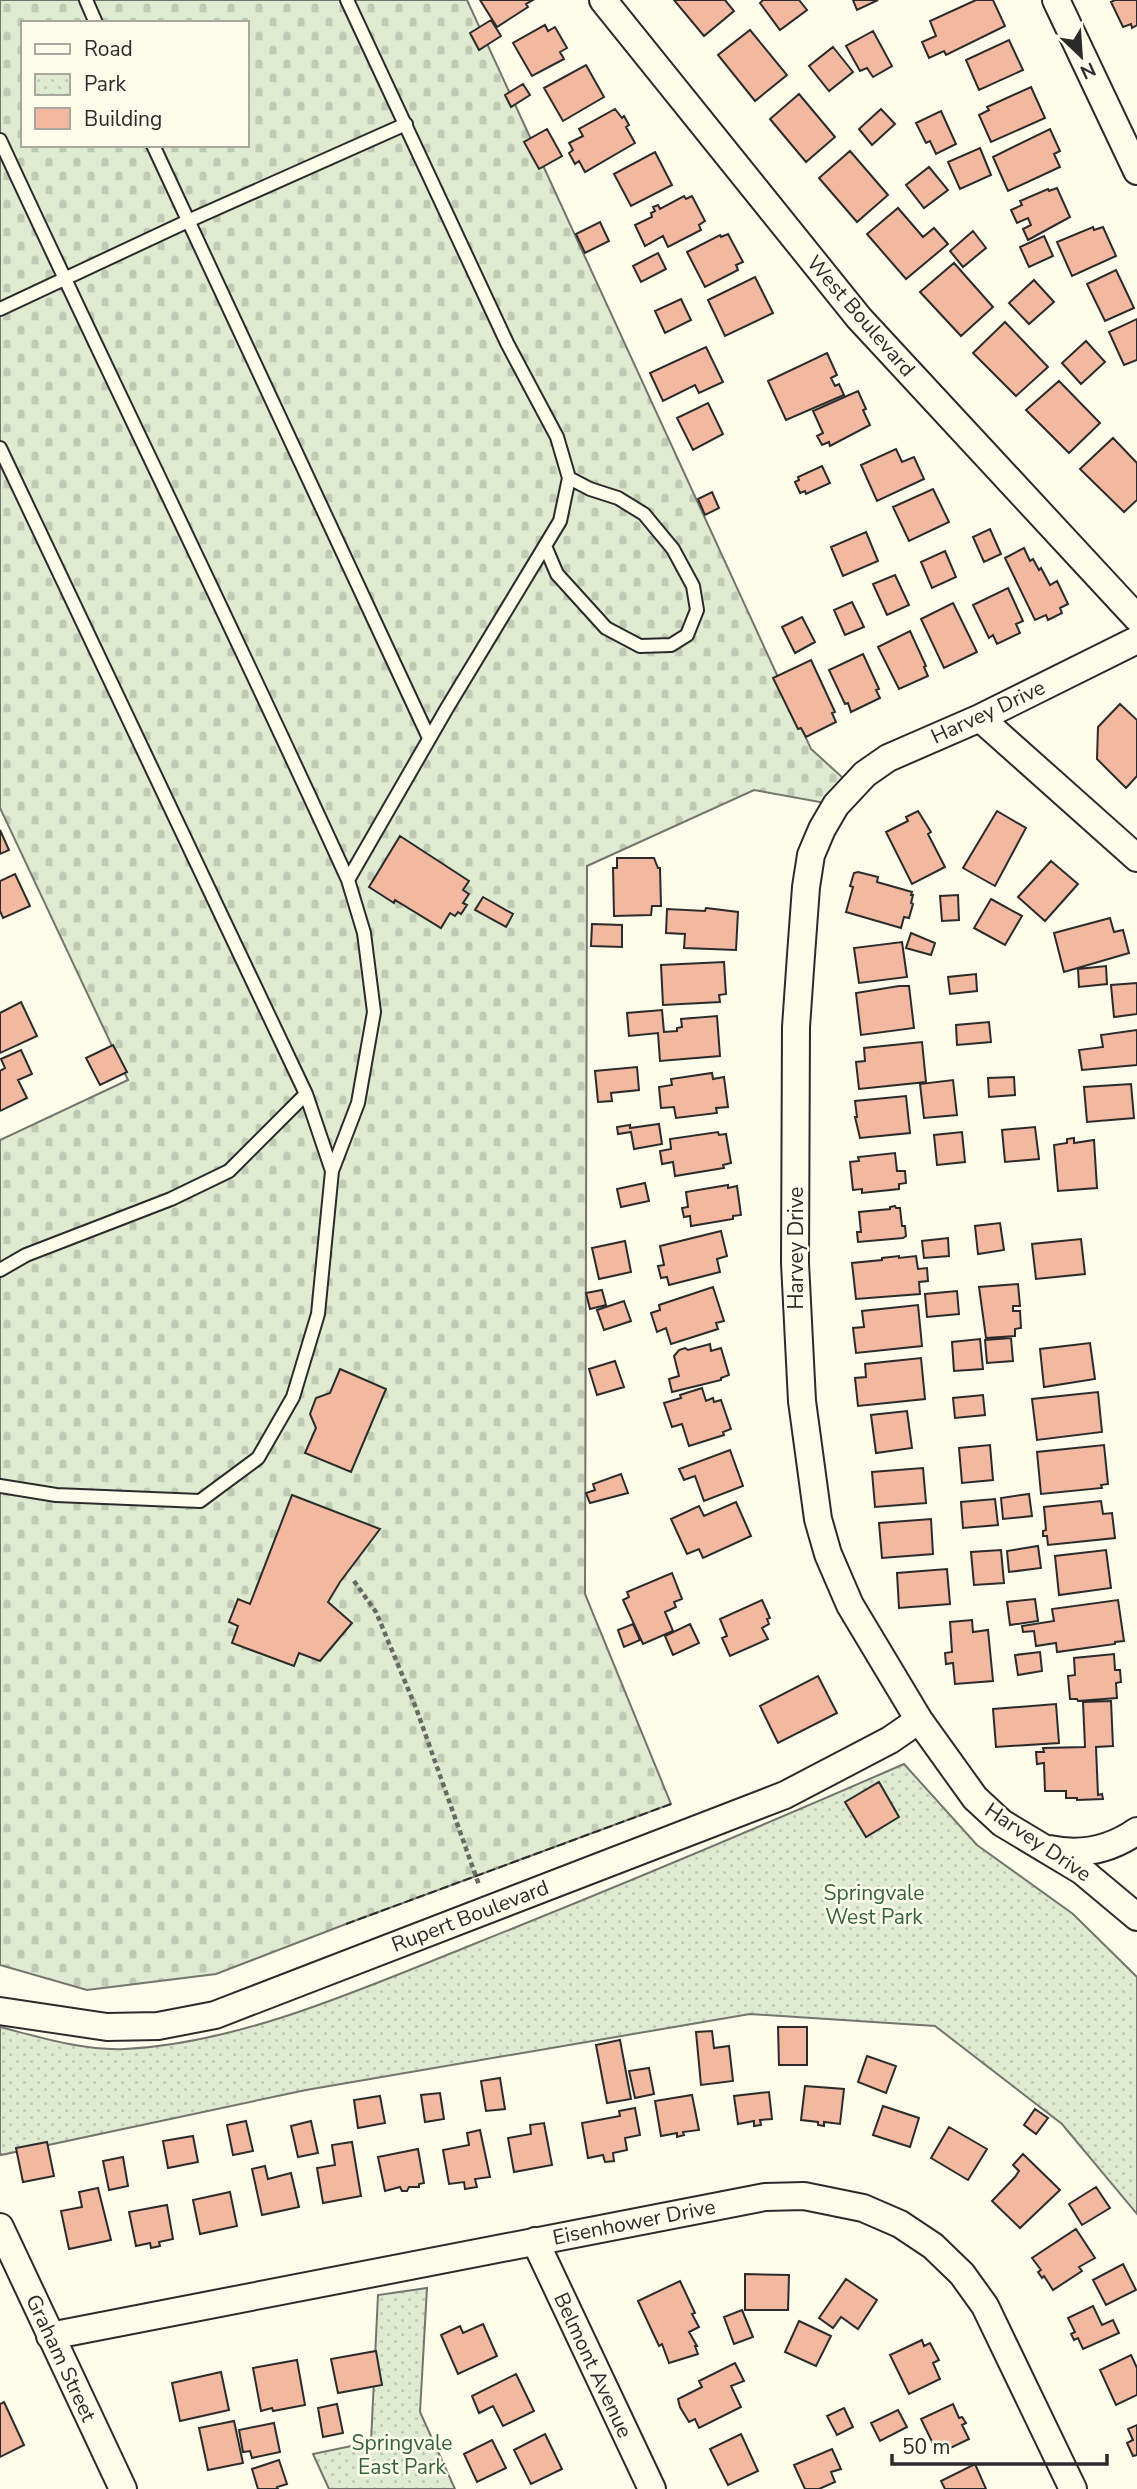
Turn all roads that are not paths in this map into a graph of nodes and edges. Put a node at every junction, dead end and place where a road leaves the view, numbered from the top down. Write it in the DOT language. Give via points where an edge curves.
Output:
graph roads {
  1 [pos="86,0"];
  2 [pos="347,0"];
  3 [pos="603,0"];
  4 [pos="1056,0"];
  5 [pos="95,21"];
  6 [pos="406,124"];
  7 [pos="0,140"];
  8 [pos="154,147"];
  9 [pos="1137,172"];
  10 [pos="188,221"];
  11 [pos="64,279"];
  12 [pos="0,309"];
  13 [pos="0,448"];
  14 [pos="569,478"];
  15 [pos="545,546"];
  16 [pos="1137,618"];
  17 [pos="1137,640"];
  18 [pos="980,718"];
  19 [pos="429,738"];
  20 [pos="1137,858"];
  21 [pos="348,880"];
  22 [pos="306,1094"];
  23 [pos="332,1171"];
  24 [pos="0,1270"];
  25 [pos="0,1486"];
  26 [pos="919,1720"];
  27 [pos="1137,1831"];
  28 [pos="1033,1842"];
  29 [pos="1137,1917"];
  30 [pos="0,2011"];
  31 [pos="0,2227"];
  32 [pos="535,2241"];
  33 [pos="50,2336"];
  34 [pos="123,2489"];
  35 [pos="652,2489"];
  36 [pos="1073,2489"];
  1 -- 5 [label="lane"];
  2 -- 6 [label="lane"];
  3 -- 16 [label="street, West Boulevard" via="859,318"];
  4 -- 9 [label="street"];
  6 -- 10 [label="lane"];
  6 -- 14 [label="lane" via="507,343 556,437"];
  7 -- 11 [label="lane"];
  8 -- 10 [label="lane"];
  10 -- 11 [label="lane"];
  10 -- 19 [label="lane"];
  11 -- 12 [label="lane"];
  11 -- 21 [label="lane"];
  13 -- 22 [label="lane"];
  14 -- 15 [label="lane" via="560,521"];
  14 -- 15 [label="lane" via="644,514 673,549 693,586 697,610 687,635 671,645 640,646 606,628 557,574"];
  15 -- 19 [label="lane"];
  17 -- 18 [label="street, Harvey Drive"];
  18 -- 20 [label="street"];
  18 -- 26 [label="street, Harvey Drive" via="888,758 865,774 836,805 811,855 800,955 796,1318 818,1518 850,1605"];
  19 -- 21 [label="lane"];
  21 -- 23 [label="lane" via="364,933 374,1012 358,1103"];
  22 -- 23 [label="lane"];
  22 -- 24 [label="lane" via="229,1171"];
  23 -- 25 [label="lane" via="318,1314 293,1397 258,1458 200,1501 56,1495"];
  26 -- 28 [label="street, Harvey Drive" via="975,1798 1002,1823"];
  26 -- 30 [label="street, Rupert Boulevard" via="785,1795 215,2015 158,2026 107,2027"];
  27 -- 28 [label="street" via="1109,1847 1081,1852 1061,1852"];
  28 -- 29 [label="street, Harvey Drive" via="1082,1871"];
  31 -- 33 [label="street, Graham Street"];
  32 -- 33 [label="street, Eisenhower Drive"];
  32 -- 35 [label="street, Belmont Avenue"];
  32 -- 36 [label="street, Eisenhower Drive" via="765,2197 804,2196 844,2203 900,2224 933,2246 962,2274 985,2306"];
  33 -- 34 [label="street, Graham Street"];
}
